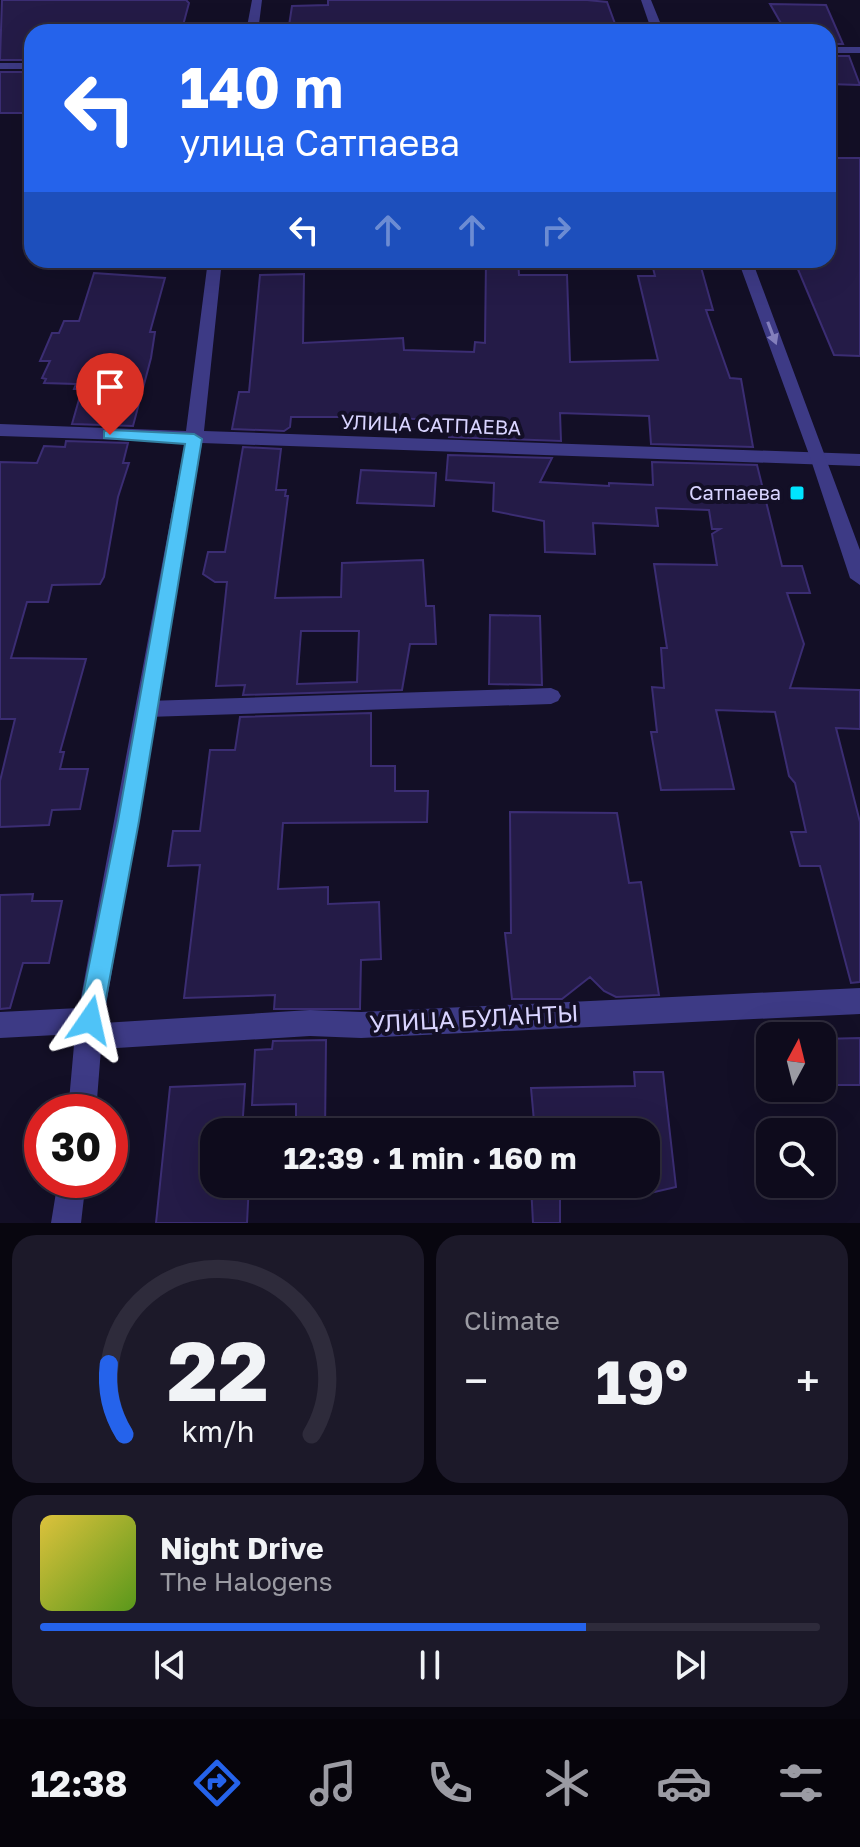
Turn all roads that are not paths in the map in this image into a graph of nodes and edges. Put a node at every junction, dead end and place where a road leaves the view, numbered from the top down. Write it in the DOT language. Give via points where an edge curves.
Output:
graph roads {
  1 [pos="257,0"];
  2 [pos="646,0"];
  3 [pos="253,24"];
  4 [pos="655,24"];
  5 [pos="836,50"];
  6 [pos="860,50"];
  7 [pos="0,66"];
  8 [pos="24,66"];
  9 [pos="214,268"];
  10 [pos="748,268"];
  11 [pos="0,430"];
  12 [pos="194,439"];
  13 [pos="820,460"];
  14 [pos="860,460"];
  15 [pos="860,578"];
  16 [pos="551,696"];
  17 [pos="147,709"];
  18 [pos="860,1001"];
  19 [pos="0,1025"];
  20 [pos="88,1028"];
  21 [pos="84,1094"];
  22 [pos="69,1198"];
  23 [pos="66,1223"];
  1 -- 3 [label="street"];
  2 -- 4 [label="street"];
  5 -- 6 [label="street"];
  7 -- 8 [label="street"];
  9 -- 12 [label="street"];
  10 -- 13 [label="street, one-way"];
  11 -- 12 [label="street, УЛИЦА САТПАЕВА"];
  12 -- 13 [label="street, УЛИЦА САТПАЕВА"];
  12 -- 17 [label="street"];
  13 -- 14 [label="street, УЛИЦА САТПАЕВА"];
  13 -- 15 [label="street"];
  16 -- 17 [label="lane"];
  17 -- 20 [label="street"];
  18 -- 20 [label="street, УЛИЦА БУЛАНТЫ" via="361,1025"];
  19 -- 20 [label="street, УЛИЦА БУЛАНТЫ"];
  20 -- 21 [label="street"];
  22 -- 23 [label="street"];
}
